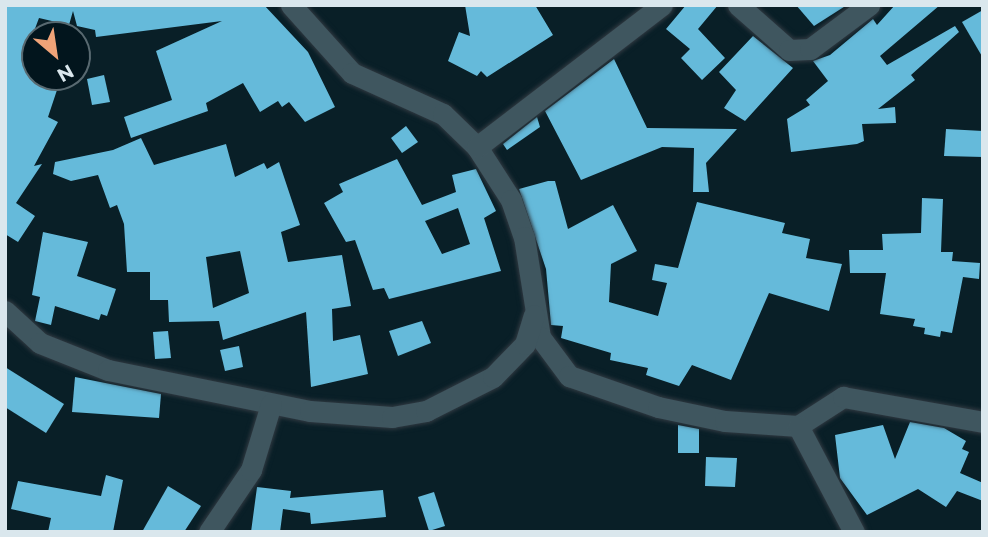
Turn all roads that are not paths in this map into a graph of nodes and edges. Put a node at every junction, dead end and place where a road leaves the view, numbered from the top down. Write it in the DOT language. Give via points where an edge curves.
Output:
graph roads {
  1 [pos="291,5"];
  2 [pos="662,5"];
  3 [pos="738,5"];
  4 [pos="869,5"];
  5 [pos="477,147"];
  6 [pos="5,311"];
  7 [pos="534,315"];
  8 [pos="271,404"];
  9 [pos="983,422"];
  10 [pos="798,426"];
  11 [pos="209,532"];
  12 [pos="854,532"];
  1 -- 5 [label="street" via="352,73 443,114"];
  2 -- 5 [label="street"];
  3 -- 4 [label="street" via="789,50 810,49"];
  5 -- 7 [label="street" via="511,200 524,237"];
  6 -- 8 [label="street" via="40,343 90,364"];
  7 -- 8 [label="street" via="525,344 509,363 469,392 426,411 391,417"];
  7 -- 10 [label="street" via="554,361 596,390 725,421"];
  8 -- 11 [label="street" via="251,470"];
  9 -- 10 [label="street" via="843,397"];
  10 -- 12 [label="street"];
}
